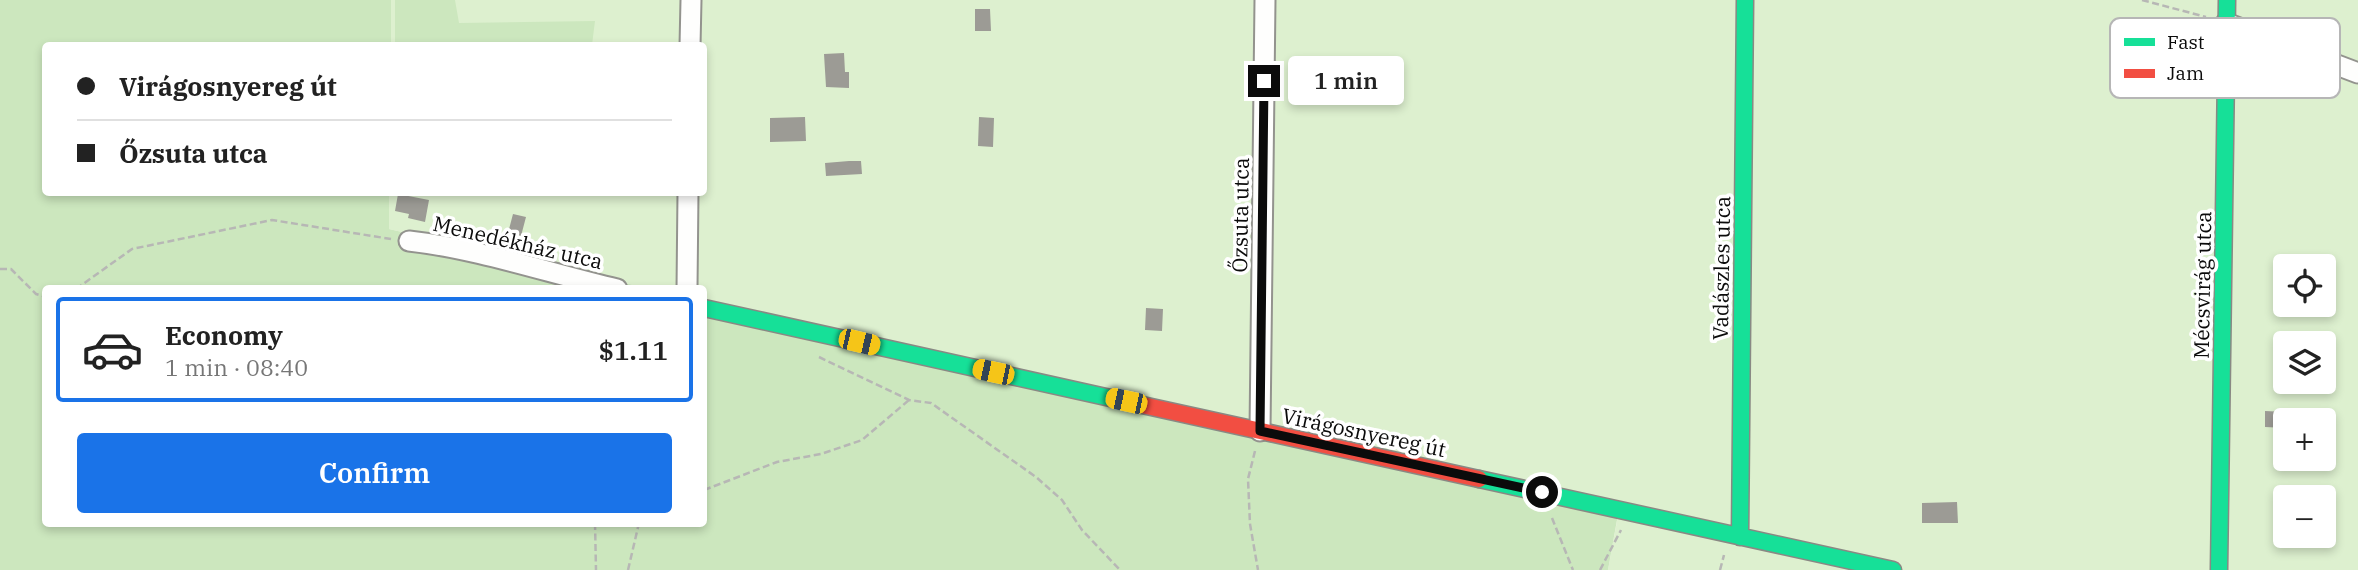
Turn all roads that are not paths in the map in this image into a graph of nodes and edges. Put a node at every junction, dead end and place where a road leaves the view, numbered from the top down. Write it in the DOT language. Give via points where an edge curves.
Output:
graph roads {
  1 [pos="691,0"];
  2 [pos="1265,0"];
  3 [pos="1745,0"];
  4 [pos="2227,0"];
  5 [pos="2226,18"];
  6 [pos="690,42"];
  7 [pos="2340,65"];
  8 [pos="2358,72"];
  9 [pos="2225,98"];
  10 [pos="688,196"];
  11 [pos="409,241"];
  12 [pos="599,285"];
  13 [pos="687,285"];
  14 [pos="707,309"];
  15 [pos="1260,431"];
  16 [pos="1740,537"];
  17 [pos="1893,570"];
  18 [pos="2219,570"];
  1 -- 6 [label="street"];
  2 -- 15 [label="street, Őzsuta utca"];
  3 -- 16 [label="street, Vadászles utca"];
  4 -- 5 [label="street, Mécsvirág utca"];
  7 -- 8 [label="street"];
  9 -- 18 [label="street, Mécsvirág utca"];
  10 -- 13 [label="street"];
  11 -- 12 [label="street, Menedékház utca" via="450,246"];
  14 -- 15 [label="street, Virágosnyereg út"];
  15 -- 16 [label="street, Virágosnyereg út"];
  16 -- 17 [label="street, Virágosnyereg út"];
}
